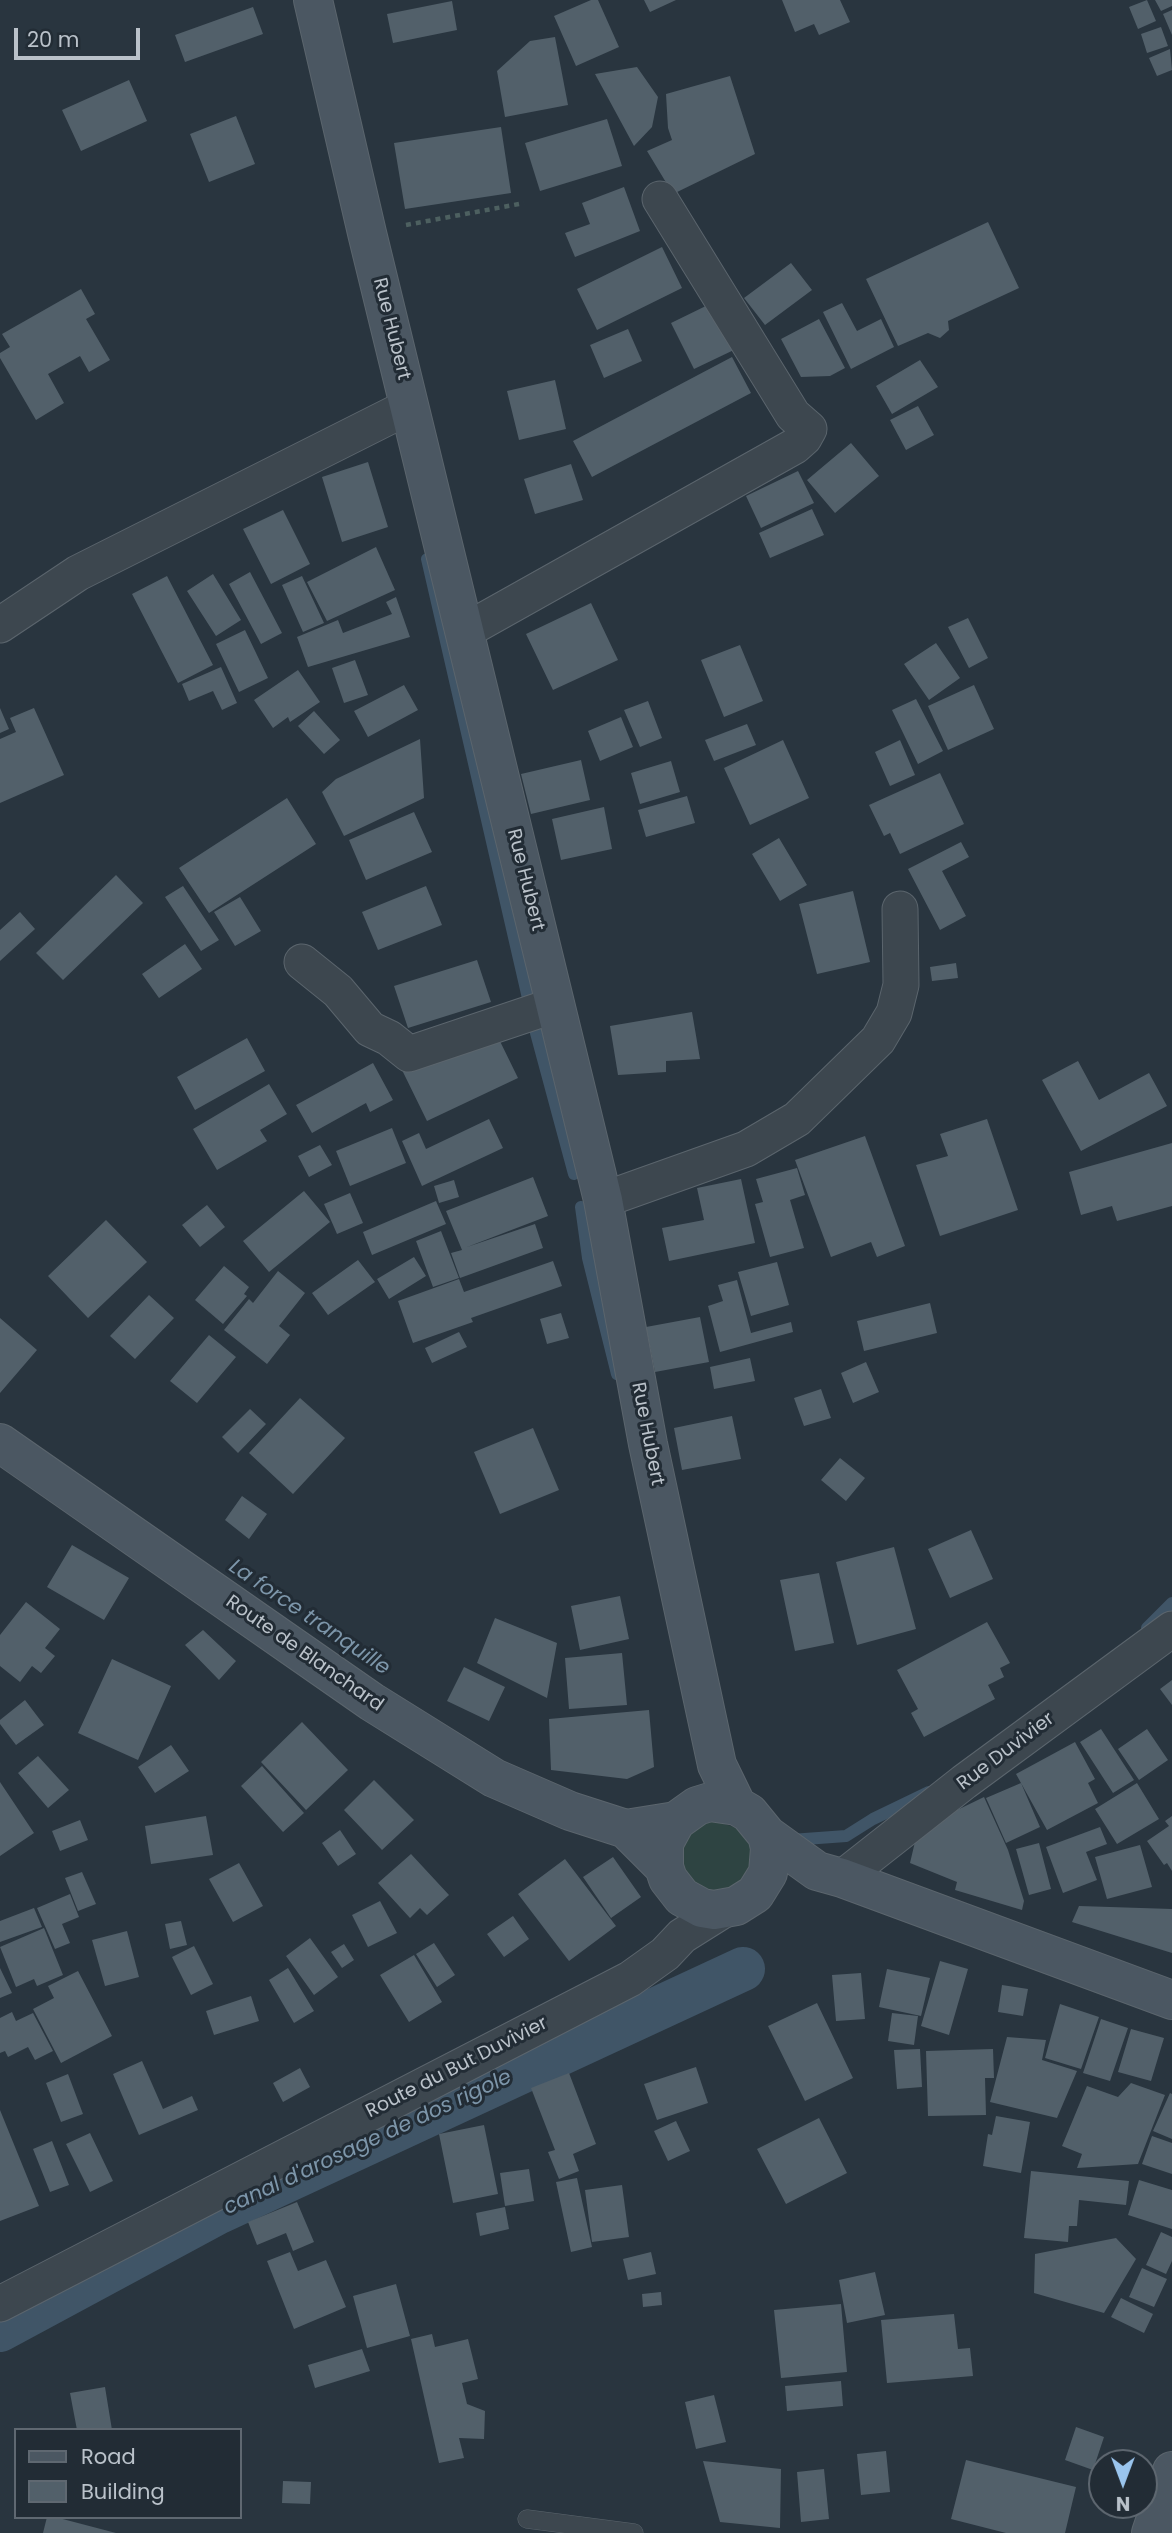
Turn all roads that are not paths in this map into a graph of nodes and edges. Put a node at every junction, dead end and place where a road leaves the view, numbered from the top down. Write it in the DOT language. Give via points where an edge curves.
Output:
graph roads {
  1 [pos="313,0"];
  2 [pos="660,199"];
  3 [pos="410,406"];
  4 [pos="0,625"];
  5 [pos="465,631"];
  6 [pos="901,909"];
  7 [pos="302,962"];
  8 [pos="555,1005"];
  9 [pos="603,1199"];
  10 [pos="0,1443"];
  11 [pos="1172,1629"];
  12 [pos="707,1720"];
  13 [pos="717,1765"];
  14 [pos="737,1806"];
  15 [pos="680,1817"];
  16 [pos="626,1829"];
  17 [pos="767,1835"];
  18 [pos="830,1874"];
  19 [pos="669,1878"];
  20 [pos="740,1902"];
  21 [pos="682,1936"];
  22 [pos="1172,2000"];
  23 [pos="0,2304"];
  24 [pos="1172,2471"];
  25 [pos="527,2519"];
  26 [pos="634,2533"];
  27 [pos="1151,2533"];
  1 -- 3 [label="street, Rue Hubert"];
  2 -- 5 [label="street" via="793,415 809,429 795,446"];
  3 -- 4 [label="street" via="78,573"];
  3 -- 5 [label="street, Rue Hubert"];
  5 -- 8 [label="street, Rue Hubert"];
  6 -- 9 [label="street" via="901,985 894,1013 878,1040 797,1119 746,1149"];
  7 -- 8 [label="street" via="338,991 370,1029 409,1054"];
  8 -- 9 [label="street, Rue Hubert"];
  9 -- 12 [label="street, Rue Hubert" via="648,1444"];
  10 -- 16 [label="street, Route de Blanchard" via="372,1702 494,1778"];
  11 -- 18 [label="street, Rue Duvivier"];
  12 -- 13 [label="street, Rue Hubert"];
  12 -- 18 [label="street" via="764,1802"];
  13 -- 14 [label="street, Rue Hubert"];
  13 -- 15 [label="street"];
  14 -- 15 [label="street" via="710,1802"];
  14 -- 17 [label="street" via="760,1823"];
  15 -- 16 [label="street, Route de Blanchard"];
  15 -- 19 [label="street" via="664,1843"];
  16 -- 19 [label="street, Route de Blanchard"];
  17 -- 18 [label="street"];
  17 -- 20 [label="street" via="768,1873"];
  18 -- 20 [label="street"];
  18 -- 22 [label="street"];
  19 -- 20 [label="street" via="692,1904 702,1908"];
  19 -- 21 [label="street"];
  20 -- 21 [label="street, Route du But Duvivier"];
  21 -- 23 [label="street, Route du But Duvivier" via="630,1979"];
  24 -- 27 [label="street"];
  25 -- 26 [label="lane"];
}
